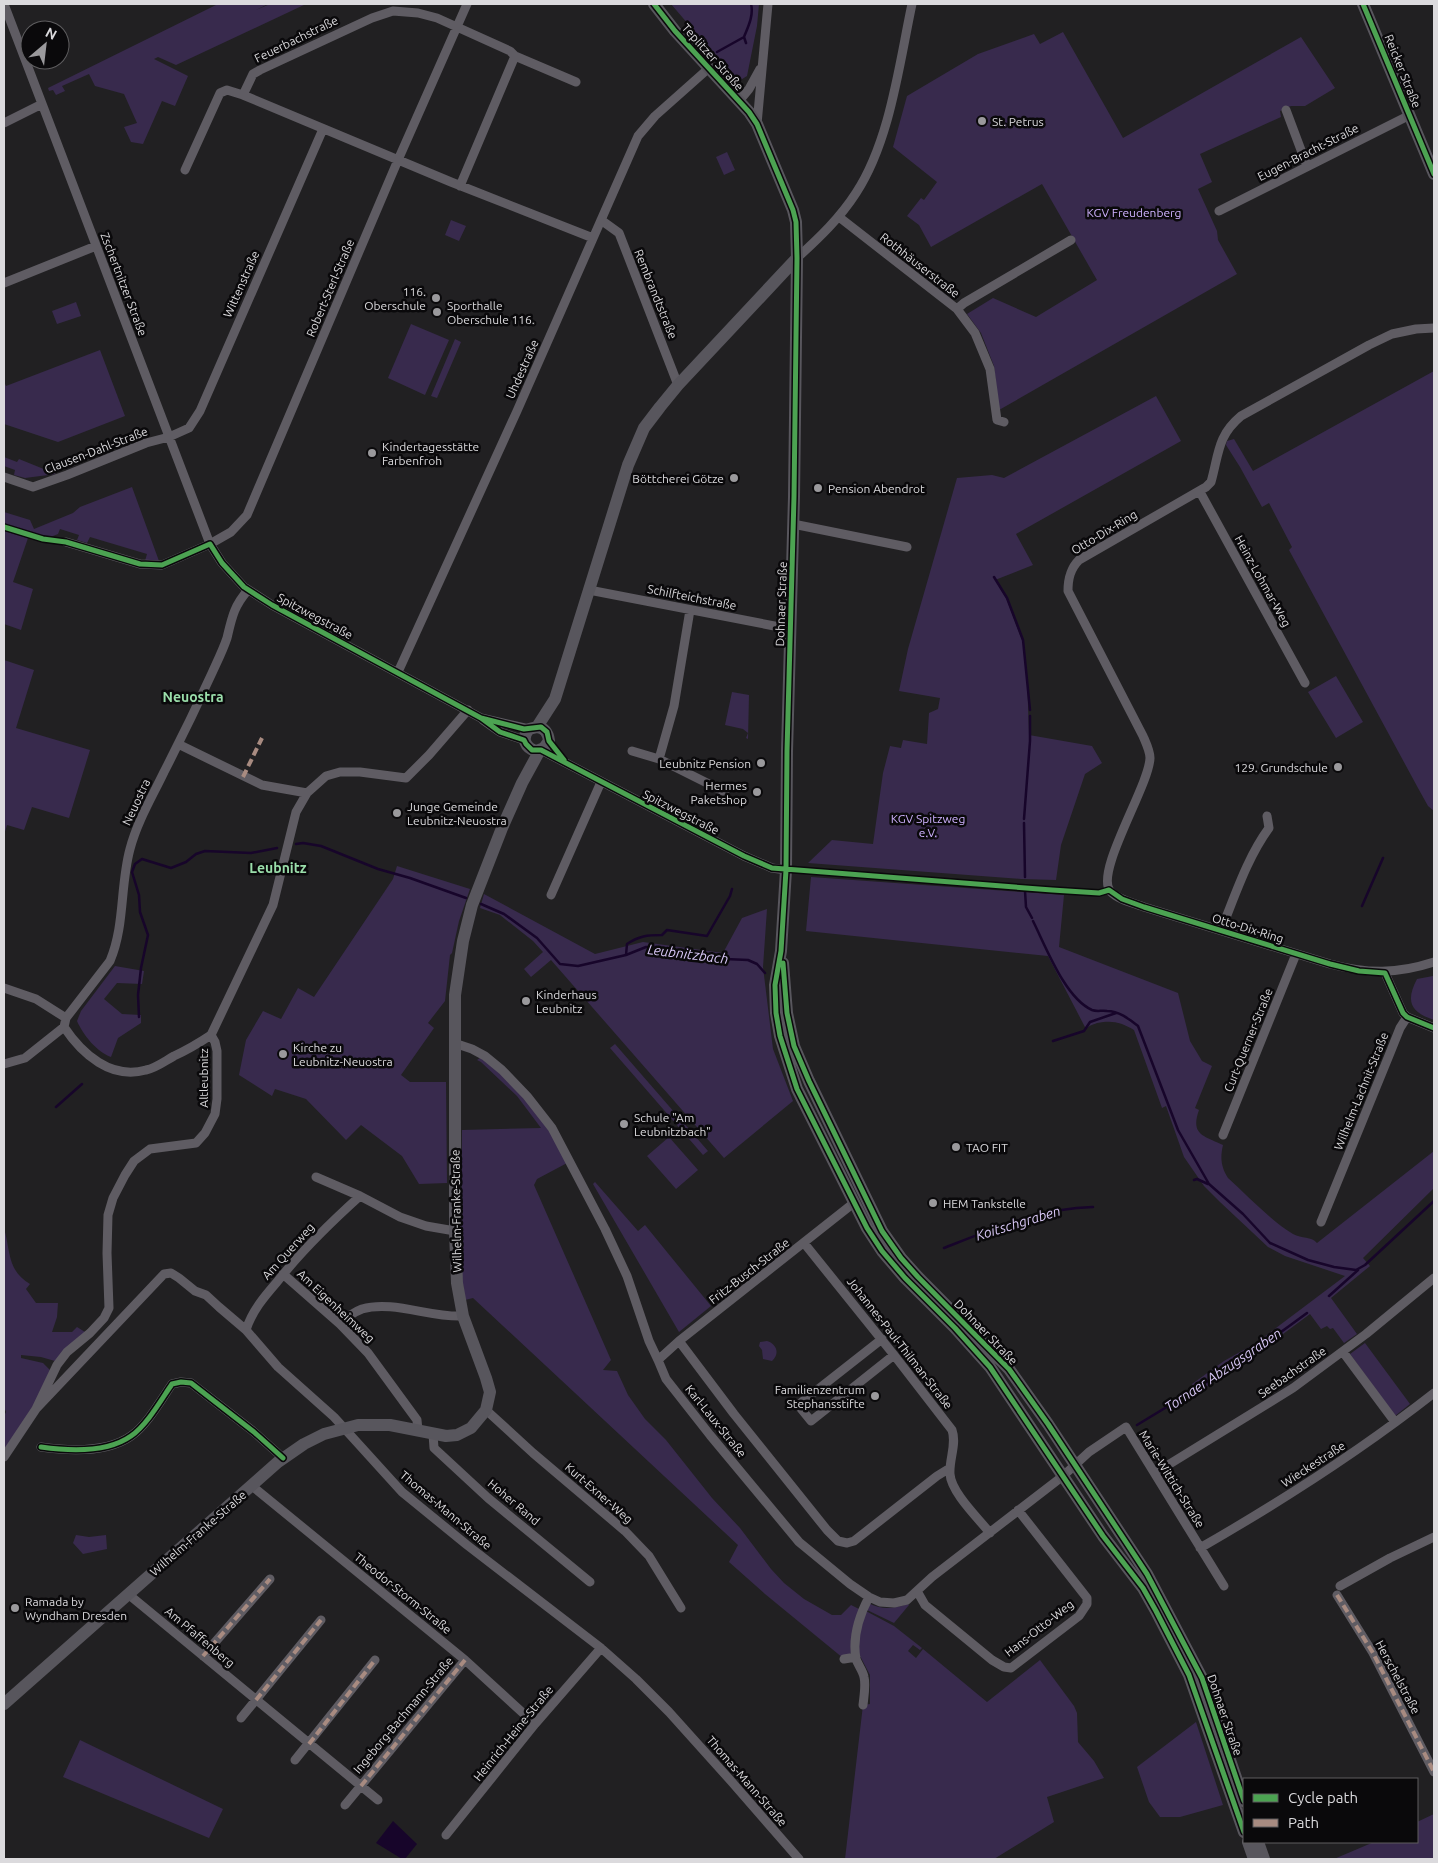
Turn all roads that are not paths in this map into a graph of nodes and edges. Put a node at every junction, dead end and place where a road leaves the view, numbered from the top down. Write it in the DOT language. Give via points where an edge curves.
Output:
graph roads {
  1 [pos="4,4"];
  2 [pos="467,4"];
  3 [pos="654,4"];
  4 [pos="768,4"];
  5 [pos="912,4"];
  6 [pos="1364,4"];
  7 [pos="457,27"];
  8 [pos="515,56"];
  9 [pos="762,67"];
  10 [pos="709,68"];
  11 [pos="576,82"];
  12 [pos="243,95"];
  13 [pos="739,101"];
  14 [pos="42,104"];
  15 [pos="1286,110"];
  16 [pos="1410,115"];
  17 [pos="4,123"];
  18 [pos="757,124"];
  19 [pos="323,129"];
  20 [pos="398,160"];
  21 [pos="1307,166"];
  22 [pos="185,170"];
  23 [pos="1434,174"];
  24 [pos="460,186"];
  25 [pos="1219,211"];
  26 [pos="839,217"];
  27 [pos="601,220"];
  28 [pos="593,238"];
  29 [pos="1071,240"];
  30 [pos="96,246"];
  31 [pos="798,258"];
  32 [pos="4,283"];
  33 [pos="957,309"];
  34 [pos="1434,328"];
  35 [pos="678,385"];
  36 [pos="1004,422"];
  37 [pos="169,437"];
  38 [pos="4,477"];
  39 [pos="1200,492"];
  40 [pos="793,524"];
  41 [pos="66,542"];
  42 [pos="210,544"];
  43 [pos="907,546"];
  44 [pos="228,570"];
  45 [pos="248,590"];
  46 [pos="589,590"];
  47 [pos="690,610"];
  48 [pos="790,629"];
  49 [pos="398,672"];
  50 [pos="1305,683"];
  51 [pos="468,710"];
  52 [pos="537,740"];
  53 [pos="178,744"];
  54 [pos="632,751"];
  55 [pos="659,759"];
  56 [pos="601,782"];
  57 [pos="725,792"];
  58 [pos="306,793"];
  59 [pos="1267,816"];
  60 [pos="786,870"];
  61 [pos="551,895"];
  62 [pos="1221,930"];
  63 [pos="781,951"];
  64 [pos="1296,954"];
  65 [pos="1434,962"];
  66 [pos="1385,972"];
  67 [pos="4,988"];
  68 [pos="1408,1017"];
  69 [pos="65,1023"];
  70 [pos="1434,1028"];
  71 [pos="211,1035"];
  72 [pos="454,1042"];
  73 [pos="4,1064"];
  74 [pos="1223,1135"];
  75 [pos="316,1176"];
  76 [pos="360,1196"];
  77 [pos="855,1202"];
  78 [pos="1321,1222"];
  79 [pos="455,1231"];
  80 [pos="804,1243"];
  81 [pos="283,1274"];
  82 [pos="1434,1278"];
  83 [pos="463,1316"];
  84 [pos="340,1324"];
  85 [pos="246,1330"];
  86 [pos="882,1339"];
  87 [pos="679,1341"];
  88 [pos="1343,1352"];
  89 [pos="894,1355"];
  90 [pos="658,1360"];
  91 [pos="1434,1393"];
  92 [pos="36,1409"];
  93 [pos="486,1410"];
  94 [pos="1395,1422"];
  95 [pos="342,1428"];
  96 [pos="418,1431"];
  97 [pos="433,1434"];
  98 [pos="41,1447"];
  99 [pos="4,1457"];
  100 [pos="283,1458"];
  101 [pos="1074,1465"];
  102 [pos="950,1468"];
  103 [pos="1155,1473"];
  104 [pos="1063,1476"];
  105 [pos="252,1486"];
  106 [pos="1018,1510"];
  107 [pos="990,1533"];
  108 [pos="1434,1537"];
  109 [pos="1200,1548"];
  110 [pos="270,1579"];
  111 [pos="590,1582"];
  112 [pos="1224,1586"];
  113 [pos="917,1591"];
  114 [pos="128,1594"];
  115 [pos="869,1597"];
  116 [pos="681,1608"];
  117 [pos="321,1620"];
  118 [pos="601,1648"];
  119 [pos="203,1656"];
  120 [pos="856,1657"];
  121 [pos="844,1659"];
  122 [pos="375,1660"];
  123 [pos="465,1660"];
  124 [pos="256,1700"];
  125 [pos="4,1704"];
  126 [pos="863,1705"];
  127 [pos="241,1718"];
  128 [pos="535,1724"];
  129 [pos="309,1744"];
  130 [pos="295,1760"];
  131 [pos="1434,1772"];
  132 [pos="361,1786"];
  133 [pos="1243,1798"];
  134 [pos="378,1800"];
  135 [pos="345,1805"];
  136 [pos="1243,1829"];
  137 [pos="446,1835"];
  138 [pos="1248,1843"];
  139 [pos="1258,1843"];
  140 [pos="798,1859"];
  141 [pos="1254,1859"];
  142 [pos="1264,1859"];
  1 -- 14 [label="street, Zschertnitzer Straße"];
  2 -- 7 [label="street, Robert-Sterl-Straße"];
  3 -- 10 [label="main road, Teplitzer Straße"];
  4 -- 9 [label="street"];
  5 -- 26 [label="street" via="882,139 857,192"];
  6 -- 16 [label="main road, Reicker Straße"];
  7 -- 8 [label="street"];
  7 -- 12 [label="street, Feuerbachstraße" via="418,13 383,13 260,70 254,74"];
  7 -- 20 [label="street, Robert-Sterl-Straße"];
  8 -- 11 [label="street"];
  8 -- 24 [label="street"];
  9 -- 13 [label="street"];
  9 -- 18 [label="street"];
  10 -- 13 [label="main road, Teplitzer Straße"];
  10 -- 27 [label="street, Uhdestraße" via="645,126"];
  12 -- 19 [label="street"];
  12 -- 22 [label="street" via="227,90 220,93"];
  13 -- 18 [label="main road, Teplitzer Straße"];
  14 -- 17 [label="street"];
  14 -- 30 [label="street, Zschertnitzer Straße"];
  15 -- 21 [label="street"];
  16 -- 21 [label="street, Eugen-Bracht-Straße"];
  16 -- 23 [label="main road, Reicker Straße"];
  18 -- 31 [label="main road, Teplitzer Straße" via="793,210"];
  19 -- 20 [label="street"];
  19 -- 37 [label="street, Wittenstraße" via="195,421 189,428"];
  20 -- 24 [label="street"];
  20 -- 42 [label="street, Robert-Sterl-Straße" via="247,515 231,532"];
  21 -- 25 [label="street, Eugen-Bracht-Straße"];
  24 -- 28 [label="street"];
  26 -- 31 [label="street"];
  26 -- 33 [label="street, Rothhäuserstraße"];
  27 -- 28 [label="street, Uhdestraße"];
  27 -- 35 [label="street, Rembrandtstraße" via="619,233"];
  28 -- 49 [label="street, Uhdestraße"];
  29 -- 33 [label="street"];
  30 -- 32 [label="street"];
  30 -- 37 [label="street, Zschertnitzer Straße"];
  31 -- 35 [label="main road, Wilhelm-Franke-Straße"];
  31 -- 40 [label="main road, Dohnaer Straße"];
  33 -- 36 [label="street, Rothhäuserstraße" via="975,333 990,369 997,420"];
  34 -- 39 [label="street, Otto-Dix-Ring" via="1416,329 1384,338 1241,416 1227,428 1211,482"];
  35 -- 46 [label="main road, Wilhelm-Franke-Straße" via="637,442"];
  37 -- 38 [label="street, Clausen-Dahl-Straße" via="33,487"];
  37 -- 42 [label="street, Zschertnitzer Straße"];
  39 -- 50 [label="street, Heinz-Lohmar-Weg"];
  39 -- 62 [label="street, Otto-Dix-Ring" via="1079,560 1070,573 1068,591 1143,736 1150,757 1146,775 1111,860 1106,879 1110,890 1122,899 1144,907"];
  40 -- 43 [label="street"];
  40 -- 48 [label="main road, Dohnaer Straße"];
  41 -- 42 [label="street" via="153,565 170,562"];
  42 -- 44 [label="street, Zschertnitzer Straße"];
  44 -- 45 [label="street, Spitzwegstraße"];
  45 -- 49 [label="street, Spitzwegstraße"];
  45 -- 53 [label="street, Neuostra" via="232,614 223,647"];
  46 -- 47 [label="street, Schilfteichstraße"];
  46 -- 52 [label="main road, Wilhelm-Franke-Straße" via="555,699"];
  47 -- 48 [label="street, Schilfteichstraße"];
  47 -- 55 [label="street" via="674,706"];
  48 -- 60 [label="main road, Dohnaer Straße"];
  49 -- 51 [label="street, Spitzwegstraße"];
  51 -- 52 [label="street, Spitzwegstraße" via="500,732"];
  51 -- 58 [label="street, Altleubnitz" via="406,778 340,772 326,776"];
  52 -- 56 [label="street, Spitzwegstraße" via="569,765"];
  52 -- 72 [label="main road, Wilhelm-Franke-Straße" via="484,873 468,923 455,995"];
  53 -- 58 [label="street" via="262,786"];
  53 -- 69 [label="street, Neuostra" via="130,847 114,951 104,971"];
  54 -- 55 [label="street"];
  55 -- 57 [label="street"];
  56 -- 60 [label="street, Spitzwegstraße" via="744,856 772,868"];
  56 -- 61 [label="street"];
  58 -- 71 [label="street, Altleubnitz" via="296,812 273,905"];
  59 -- 62 [label="street" via="1269,828 1243,875"];
  60 -- 63 [label="main road, Dohnaer Straße"];
  62 -- 64 [label="street, Otto-Dix-Ring"];
  63 -- 77 [label="main road, Dohnaer Straße" via="775,984 780,1036 797,1089"];
  63 -- 101 [label="main road, Dohnaer Straße" via="794,1046 882,1231 918,1277 1009,1369"];
  64 -- 66 [label="street, Otto-Dix-Ring" via="1358,971"];
  64 -- 74 [label="street, Curt-Querner-Straße"];
  65 -- 66 [label="street, Otto-Dix-Ring"];
  66 -- 68 [label="street" via="1398,1005"];
  67 -- 69 [label="street" via="36,999"];
  68 -- 70 [label="street"];
  68 -- 78 [label="street, Wilhelm-Lachnit-Straße" via="1400,1028"];
  69 -- 71 [label="street" via="75,1043 92,1059 114,1069 136,1072 148,1070"];
  69 -- 73 [label="street, Neuostra" via="24,1058"];
  71 -- 92 [label="street, Altleubnitz" via="217,1051 216,1114 196,1142 150,1149 134,1161 125,1175 108,1215 109,1308 95,1328 62,1360"];
  72 -- 79 [label="main road, Wilhelm-Franke-Straße"];
  72 -- 90 [label="street, Karl-Laux-Straße" via="485,1056 502,1070 552,1128 620,1260 648,1341"];
  75 -- 76 [label="street"];
  76 -- 79 [label="street" via="400,1217"];
  76 -- 81 [label="street, Am Querweg"];
  77 -- 80 [label="street, Fritz-Busch-Straße"];
  77 -- 104 [label="main road, Dohnaer Straße" via="882,1251 990,1367"];
  79 -- 83 [label="main road, Wilhelm-Franke-Straße" via="457,1283"];
  80 -- 86 [label="street, Johannes-Paul-Thilman-Straße"];
  80 -- 87 [label="street, Fritz-Busch-Straße"];
  81 -- 84 [label="street, Am Eigenheimweg"];
  81 -- 85 [label="street, Am Querweg" via="260,1302"];
  82 -- 88 [label="street, Seebachstraße"];
  83 -- 84 [label="street" via="386,1307 363,1309"];
  83 -- 93 [label="main road, Wilhelm-Franke-Straße" via="490,1392"];
  84 -- 96 [label="street, Am Eigenheimweg" via="368,1353 401,1396 417,1420"];
  85 -- 92 [label="street, Thomas-Mann-Straße" via="206,1295 194,1291 170,1273 164,1274"];
  85 -- 95 [label="street, Thomas-Mann-Straße" via="278,1367"];
  86 -- 89 [label="street, Johannes-Paul-Thilman-Straße"];
  86 -- 89 [label="street" via="798,1405 810,1420"];
  87 -- 90 [label="street, Fritz-Busch-Straße"];
  87 -- 102 [label="street, Karl-Laux-Straße" via="788,1483 838,1541 854,1542"];
  88 -- 94 [label="street"];
  88 -- 103 [label="street, Seebachstraße" via="1276,1400"];
  89 -- 102 [label="street, Johannes-Paul-Thilman-Straße" via="952,1430"];
  90 -- 115 [label="street, Karl-Laux-Straße" via="672,1388 799,1542"];
  91 -- 94 [label="street, Wieckestraße"];
  92 -- 99 [label="street, Altleubnitz"];
  93 -- 97 [label="main road, Wilhelm-Franke-Straße" via="471,1428 457,1435"];
  93 -- 116 [label="street, Kurt-Exner-Weg" via="625,1531 649,1556"];
  94 -- 109 [label="street, Wieckestraße" via="1312,1480"];
  95 -- 96 [label="main road, Wilhelm-Franke-Straße" via="371,1424"];
  95 -- 100 [label="main road, Wilhelm-Franke-Straße" via="324,1434"];
  95 -- 118 [label="street, Thomas-Mann-Straße" via="402,1492"];
  96 -- 97 [label="main road, Wilhelm-Franke-Straße"];
  97 -- 111 [label="street, Hoher Rand" via="434,1448 488,1498"];
  98 -- 100 [label="street" via="65,1450 111,1445 132,1436 172,1384 186,1382 254,1432"];
  100 -- 105 [label="main road, Wilhelm-Franke-Straße"];
  101 -- 103 [label="street, Marie-Wittich-Straße" via="1126,1427"];
  101 -- 104 [label="street, Marie-Wittich-Straße"];
  101 -- 133 [label="main road, Dohnaer Straße" via="1147,1574 1189,1652 1202,1678"];
  102 -- 107 [label="street, Johannes-Paul-Thilman-Straße" via="953,1486"];
  103 -- 109 [label="street, Marie-Wittich-Straße"];
  104 -- 106 [label="street, Karl-Laux-Straße"];
  104 -- 136 [label="main road, Dohnaer Straße" via="1142,1588 1170,1637 1189,1676"];
  105 -- 114 [label="main road, Wilhelm-Franke-Straße"];
  105 -- 123 [label="street, Theodor-Storm-Straße"];
  106 -- 107 [label="street, Karl-Laux-Straße"];
  106 -- 113 [label="street, Hans-Otto-Weg" via="1087,1598 1079,1616 1011,1668 1004,1667 925,1605"];
  107 -- 113 [label="street, Karl-Laux-Straße"];
  108 -- 131 [label="street, Herschelstraße" via="1390,1558 1338,1590"];
  109 -- 112 [label="street, Marie-Wittich-Straße"];
  110 -- 119 [label="street"];
  113 -- 115 [label="street, Karl-Laux-Straße" via="906,1600 894,1603"];
  114 -- 119 [label="street, Am Pfaffenberg"];
  114 -- 125 [label="main road, Wilhelm-Franke-Straße"];
  115 -- 120 [label="street" via="857,1623"];
  117 -- 124 [label="street"];
  118 -- 128 [label="street, Heinrich-Heine-Straße"];
  118 -- 140 [label="street, Thomas-Mann-Straße" via="669,1712"];
  119 -- 124 [label="street, Am Pfaffenberg"];
  120 -- 121 [label="street"];
  120 -- 126 [label="street" via="864,1676"];
  122 -- 129 [label="street"];
  123 -- 128 [label="street, Theodor-Storm-Straße"];
  123 -- 132 [label="street, Ingeborg-Bachmann-Straße"];
  124 -- 127 [label="street"];
  124 -- 129 [label="street, Am Pfaffenberg"];
  128 -- 137 [label="street, Heinrich-Heine-Straße"];
  129 -- 130 [label="street"];
  129 -- 132 [label="street, Am Pfaffenberg"];
  132 -- 134 [label="street, Am Pfaffenberg"];
  132 -- 135 [label="street"];
  138 -- 141 [label="main road"];
  139 -- 142 [label="main road"];
}
